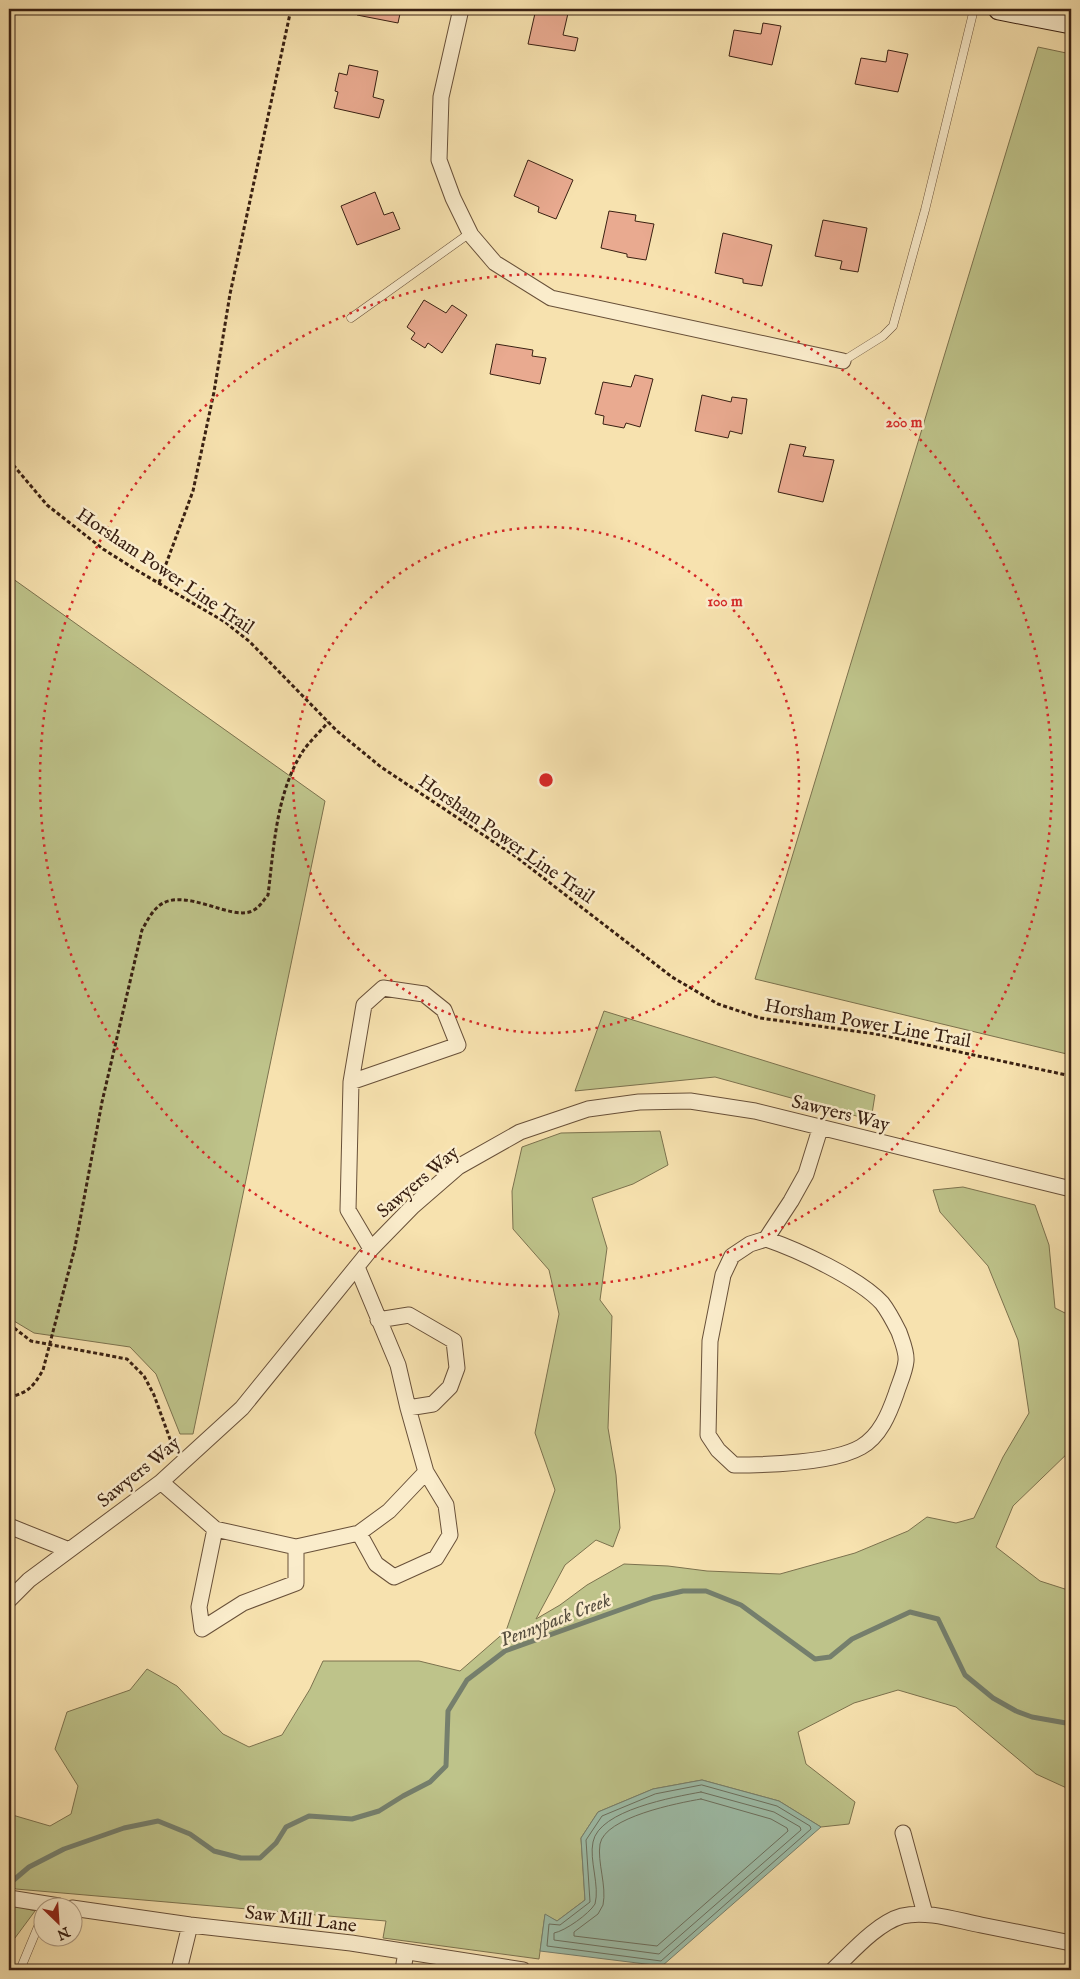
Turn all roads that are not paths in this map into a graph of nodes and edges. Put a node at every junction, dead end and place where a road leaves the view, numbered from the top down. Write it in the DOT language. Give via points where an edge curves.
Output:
graph roads {
  1 [pos="461,9"];
  2 [pos="974,9"];
  3 [pos="999,9"];
  4 [pos="1071,23"];
  5 [pos="470,233"];
  6 [pos="351,318"];
  7 [pos="843,361"];
  8 [pos="351,1082"];
  9 [pos="820,1129"];
  10 [pos="1071,1189"];
  11 [pos="766,1239"];
  12 [pos="371,1249"];
  13 [pos="357,1267"];
  14 [pos="378,1320"];
  15 [pos="408,1408"];
  16 [pos="426,1472"];
  17 [pos="161,1482"];
  18 [pos="9,1526"];
  19 [pos="215,1529"];
  20 [pos="359,1532"];
  21 [pos="296,1547"];
  22 [pos="69,1550"];
  23 [pos="9,1600"];
  24 [pos="903,1833"];
  25 [pos="12,1899"];
  26 [pos="32,1904"];
  27 [pos="82,1910"];
  28 [pos="925,1914"];
  29 [pos="190,1926"];
  30 [pos="1071,1943"];
  31 [pos="32,1945"];
  32 [pos="406,1952"];
  33 [pos="20,1970"];
  34 [pos="179,1970"];
  35 [pos="402,1970"];
  36 [pos="524,1970"];
  37 [pos="833,1970"];
  1 -- 5 [label="street" via="442,98 439,160"];
  2 -- 7 [label="lane" via="893,326"];
  3 -- 4 [label="street"];
  5 -- 6 [label="lane"];
  5 -- 7 [label="street" via="495,262 551,298"];
  8 -- 8 [label="street" via="364,1005 383,988 424,994 444,1010 458,1046"];
  8 -- 12 [label="street" via="348,1210"];
  9 -- 10 [label="street, Sawyers Way"];
  9 -- 11 [label="street" via="806,1174"];
  9 -- 12 [label="street, Sawyers Way" via="755,1112 690,1102 639,1102 588,1109 520,1132 458,1167 412,1206"];
  11 -- 11 [label="street" via="750,1244 732,1256 723,1275 710,1341 708,1435 734,1465 765,1465 841,1455 862,1446 877,1433 888,1414 906,1361 903,1341 881,1302 857,1282 788,1246"];
  12 -- 13 [label="street, Sawyers Way"];
  13 -- 14 [label="street"];
  13 -- 17 [label="street, Sawyers Way" via="242,1408"];
  14 -- 15 [label="street" via="398,1365"];
  14 -- 15 [label="street" via="409,1315 454,1341 457,1368 450,1387 433,1404"];
  15 -- 16 [label="street"];
  16 -- 20 [label="street" via="389,1511"];
  16 -- 20 [label="street" via="446,1505 450,1535 436,1558 394,1577 376,1564"];
  17 -- 19 [label="street"];
  17 -- 22 [label="street, Sawyers Way"];
  18 -- 22 [label="street"];
  19 -- 21 [label="street"];
  19 -- 21 [label="street" via="199,1607 202,1628 243,1603 296,1582"];
  20 -- 21 [label="street"];
  22 -- 23 [label="street, Sawyers Way" via="29,1580"];
  24 -- 28 [label="street"];
  25 -- 26 [label="street"];
  27 -- 29 [label="street, Saw Mill Lane"];
  28 -- 30 [label="street"];
  28 -- 37 [label="street" via="902,1916 885,1924"];
  29 -- 32 [label="street, Saw Mill Lane"];
  29 -- 34 [label="street"];
  31 -- 33 [label="lane"];
  32 -- 35 [label="street"];
  32 -- 36 [label="street, Saw Mill Lane"];
}
